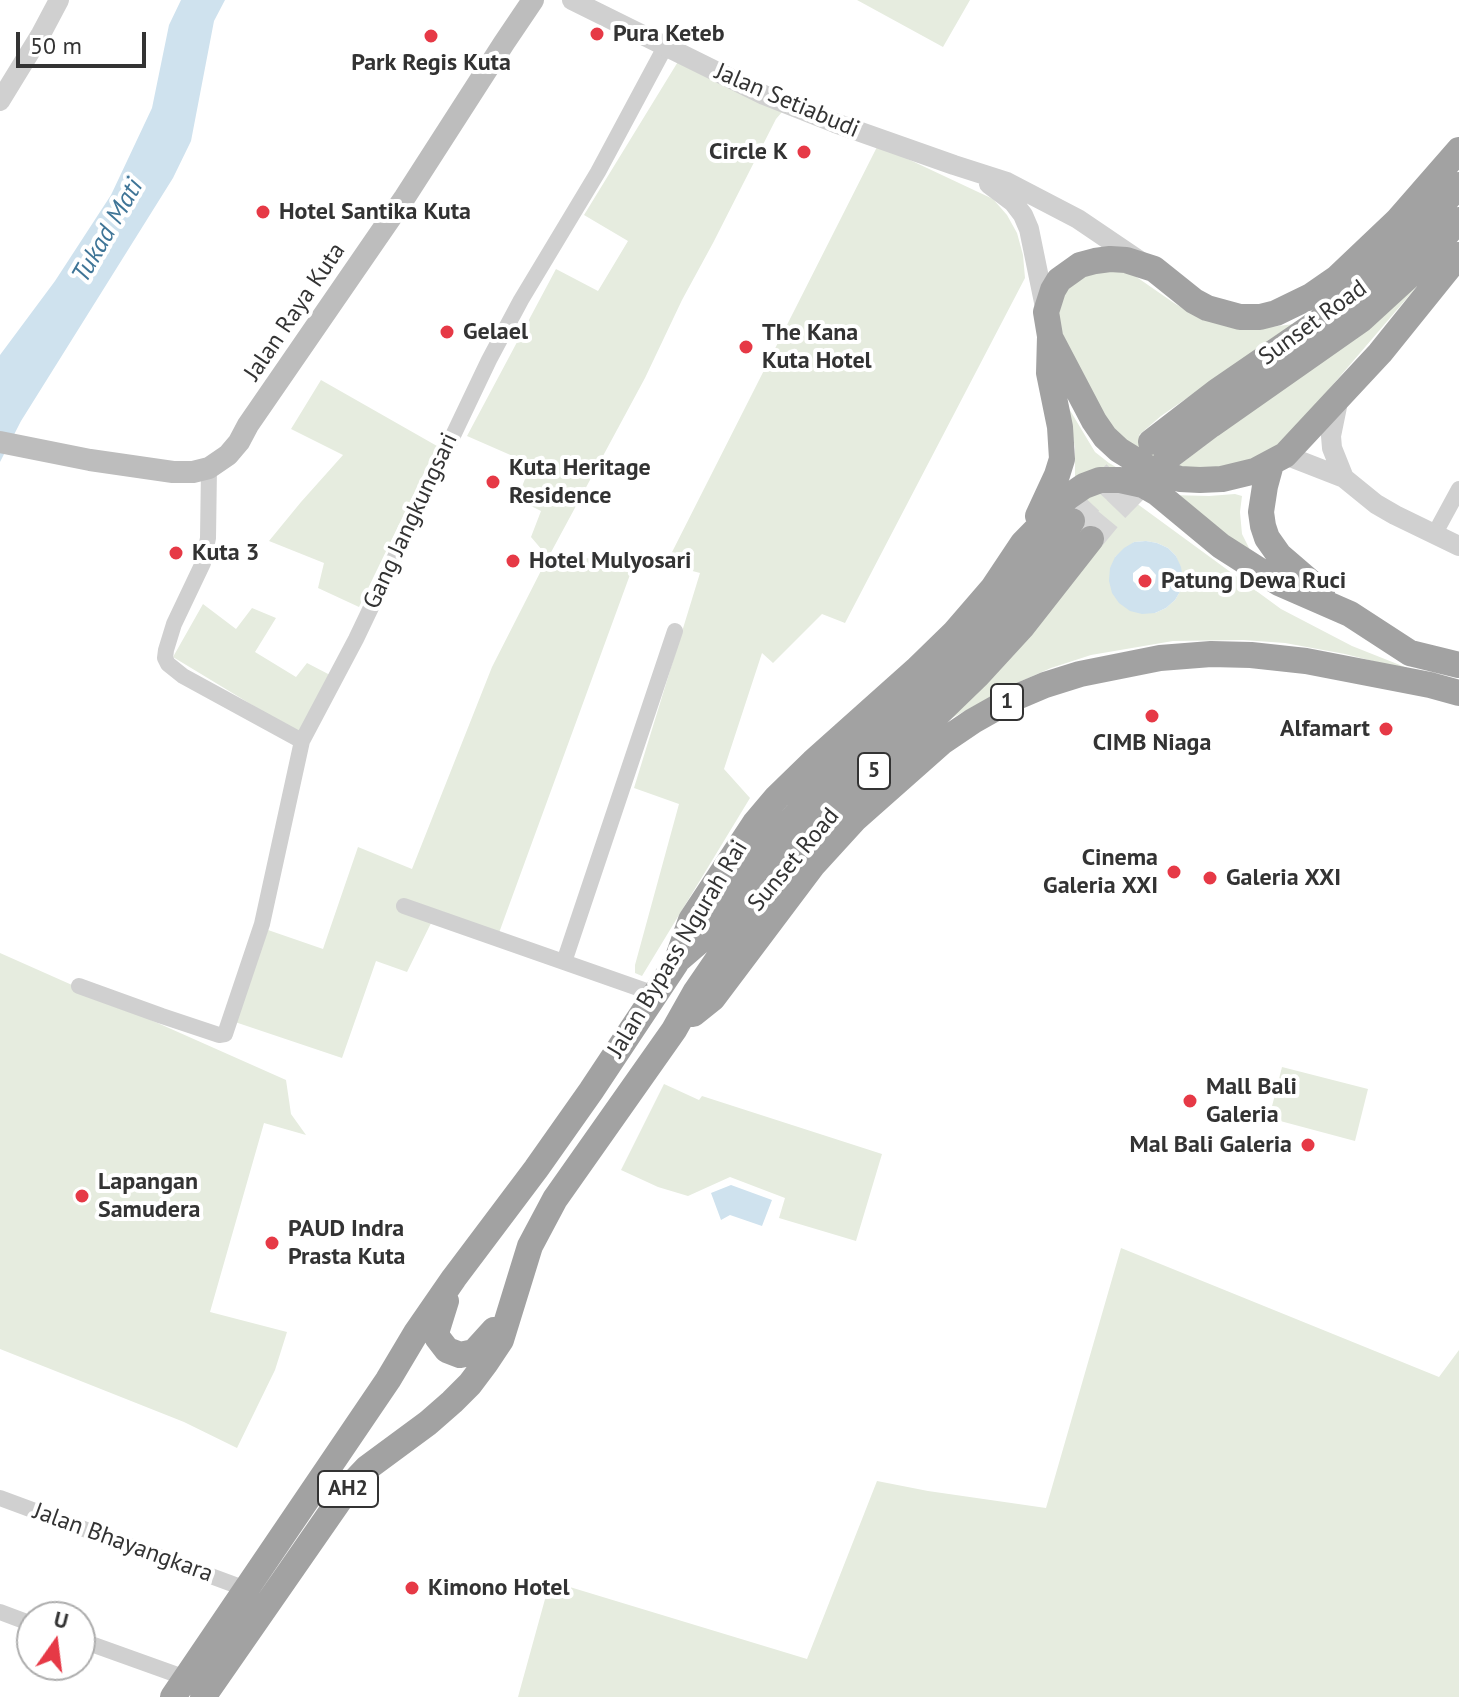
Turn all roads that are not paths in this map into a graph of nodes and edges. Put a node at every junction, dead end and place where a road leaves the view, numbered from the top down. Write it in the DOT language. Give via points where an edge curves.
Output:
graph roads {
  1 [pos="59,0"];
  2 [pos="533,0"];
  3 [pos="572,0"];
  4 [pos="665,47"];
  5 [pos="0,101"];
  6 [pos="1459,150"];
  7 [pos="965,169"];
  8 [pos="1459,185"];
  9 [pos="1459,220"];
  10 [pos="1459,255"];
  11 [pos="1154,269"];
  12 [pos="1048,324"];
  13 [pos="1340,397"];
  14 [pos="6,444"];
  15 [pos="1278,460"];
  16 [pos="209,468"];
  17 [pos="1344,478"];
  18 [pos="1459,489"];
  19 [pos="1434,535"];
  20 [pos="1023,543"];
  21 [pos="1459,546"];
  22 [pos="1350,614"];
  23 [pos="675,631"];
  24 [pos="1459,665"];
  25 [pos="1459,693"];
  26 [pos="302,741"];
  27 [pos="404,906"];
  28 [pos="564,962"];
  29 [pos="676,963"];
  30 [pos="79,986"];
  31 [pos="655,994"];
  32 [pos="679,1022"];
  33 [pos="454,1278"];
  34 [pos="513,1304"];
  35 [pos="0,1498"];
  36 [pos="246,1589"];
  37 [pos="96,1648"];
  38 [pos="187,1691"];
  1 -- 5 [label="street"];
  2 -- 16 [label="main road, Jalan Raya Kuta" via="239,442"];
  3 -- 4 [label="street, Jalan Setiabudi"];
  4 -- 7 [label="street, Jalan Setiabudi" via="776,100"];
  4 -- 26 [label="street, Gang Jangkungsari" via="489,360"];
  6 -- 11 [label="highway" via="1346,270 1276,313 1240,317 1207,308"];
  7 -- 11 [label="street, Jalan Setiabudi" via="1039,198"];
  7 -- 12 [label="street, Jalan Setiabudi" via="1001,191 1023,215"];
  8 -- 9 [label="highway, Sunset Road" via="1362,290 1179,419 1159,450 1211,425 1362,319"];
  10 -- 13 [label="highway"];
  11 -- 12 [label="highway" via="1110,259 1080,265 1053,290"];
  12 -- 15 [label="highway" via="1074,385 1105,437 1141,464 1180,479 1200,480 1255,471"];
  12 -- 20 [label="highway" via="1049,373 1062,459"];
  13 -- 15 [label="highway"];
  13 -- 17 [label="street" via="1331,436"];
  14 -- 16 [label="main road" via="152,470"];
  15 -- 17 [label="street"];
  15 -- 22 [label="highway" via="1265,486 1261,512 1267,538 1279,555"];
  16 -- 26 [label="street" via="207,549 165,658 183,676"];
  17 -- 19 [label="street" via="1376,504"];
  18 -- 19 [label="street"];
  19 -- 21 [label="street"];
  20 -- 22 [label="highway, Jalan Bypass Ngurah Rai" via="1084,486 1100,480 1130,482 1157,493 1221,546 1279,583"];
  20 -- 29 [label="highway, Jalan Bypass Ngurah Rai" via="955,632 813,762 755,823 691,920"];
  22 -- 24 [label="highway, Jalan Bypass Ngurah Rai" via="1410,653"];
  23 -- 28 [label="street"];
  25 -- 32 [label="highway, Jalan Bypass Ngurah Rai / 1" via="1306,661 1211,654 1160,658 1045,685 973,721 880,795 813,865 713,998"];
  26 -- 30 [label="street, Gang Jangkungsari" via="262,924 225,1034"];
  27 -- 28 [label="street"];
  28 -- 31 [label="street"];
  29 -- 31 [label="highway, Jalan Bypass Ngurah Rai / AH2"];
  29 -- 32 [label="highway, Sunset Road / 5" via="722,915 802,808 961,660 1028,581 1082,530 1013,637 863,780 791,857"];
  31 -- 33 [label="highway, Jalan Bypass Ngurah Rai / AH2"];
  32 -- 34 [label="highway, Jalan Bypass Ngurah Rai / AH2" via="555,1199 530,1246"];
  33 -- 34 [label="highway" via="437,1330 441,1344 453,1353 479,1348"];
  33 -- 36 [label="highway, Jalan Bypass Ngurah Rai / AH2"];
  34 -- 38 [label="highway, Jalan Bypass Ngurah Rai / AH2" via="501,1340 470,1384 348,1488"];
  35 -- 36 [label="street, Jalan Bhayangkara"];
  36 -- 38 [label="highway, Jalan Bypass Ngurah Rai / AH2"];
  37 -- 38 [label="street"];
}
